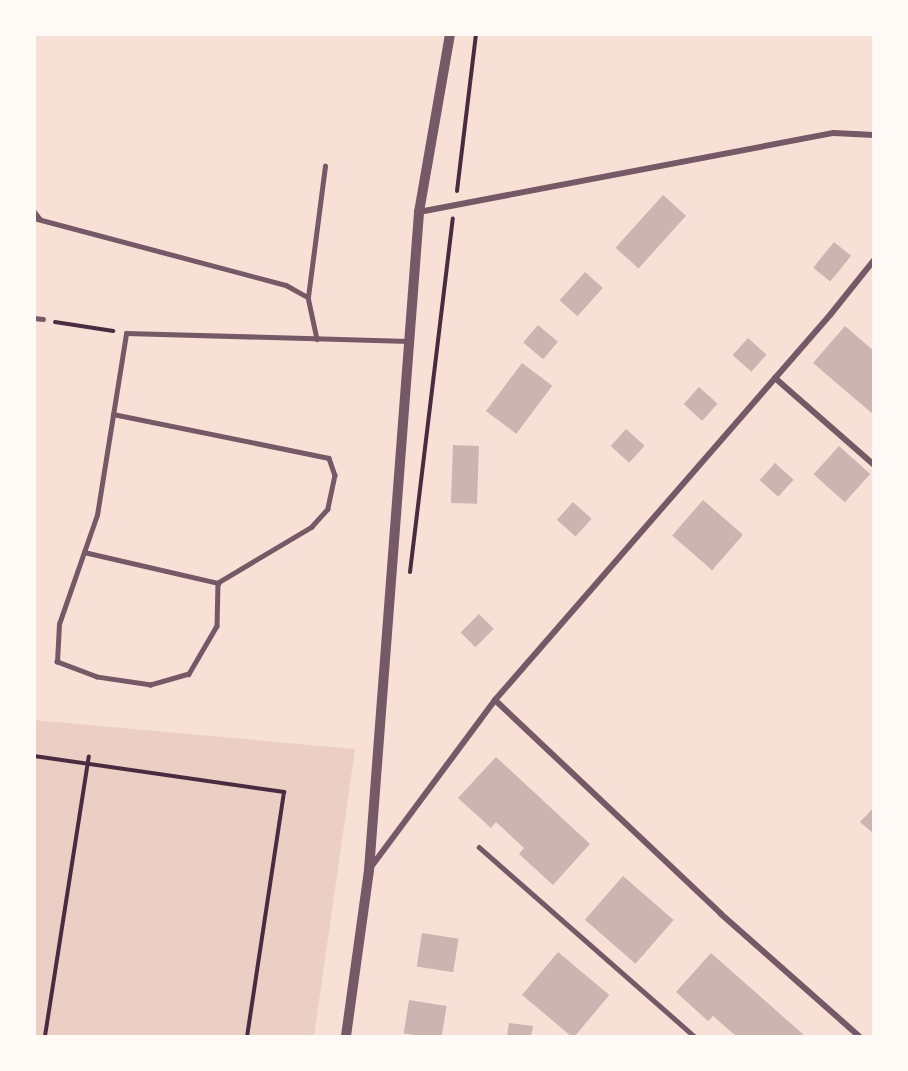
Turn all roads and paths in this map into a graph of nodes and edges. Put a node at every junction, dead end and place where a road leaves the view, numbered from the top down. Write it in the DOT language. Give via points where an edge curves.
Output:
graph roads {
  1 [pos="450,34"];
  2 [pos="476,34"];
  3 [pos="873,135"];
  4 [pos="325,166"];
  5 [pos="455,205"];
  6 [pos="34,211"];
  7 [pos="419,212"];
  8 [pos="38,219"];
  9 [pos="873,260"];
  10 [pos="308,297"];
  11 [pos="34,318"];
  12 [pos="43,320"];
  13 [pos="126,333"];
  14 [pos="317,339"];
  15 [pos="409,341"];
  16 [pos="775,378"];
  17 [pos="113,414"];
  18 [pos="873,465"];
  19 [pos="84,552"];
  20 [pos="218,583"];
  21 [pos="409,584"];
  22 [pos="495,700"];
  23 [pos="34,756"];
  24 [pos="89,756"];
  25 [pos="87,764"];
  26 [pos="479,847"];
  27 [pos="369,870"];
  28 [pos="45,1036"];
  29 [pos="247,1036"];
  30 [pos="346,1036"];
  31 [pos="694,1036"];
  32 [pos="859,1036"];
  1 -- 7 [label="street"];
  2 -- 5 [label="path"];
  3 -- 5 [label="street" via="834,133"];
  4 -- 10 [label="lane"];
  5 -- 7 [label="street"];
  5 -- 21 [label="path"];
  6 -- 8 [label="lane"];
  7 -- 15 [label="street"];
  8 -- 10 [label="lane" via="286,285"];
  9 -- 16 [label="street"];
  10 -- 14 [label="lane"];
  11 -- 12 [label="lane"];
  12 -- 13 [label="path"];
  13 -- 14 [label="lane"];
  13 -- 17 [label="lane"];
  14 -- 15 [label="lane"];
  15 -- 27 [label="street"];
  16 -- 18 [label="street"];
  16 -- 22 [label="street"];
  17 -- 19 [label="lane" via="97,515"];
  17 -- 20 [label="lane" via="329,458 335,475 328,509 312,527"];
  19 -- 20 [label="lane"];
  19 -- 20 [label="lane" via="59,624 57,663 97,677 151,685 189,674 217,626"];
  22 -- 27 [label="street"];
  22 -- 32 [label="street" via="721,914"];
  23 -- 25 [label="path"];
  24 -- 25 [label="path"];
  25 -- 28 [label="path"];
  25 -- 29 [label="path" via="284,792"];
  26 -- 31 [label="lane"];
  27 -- 30 [label="street"];
}
